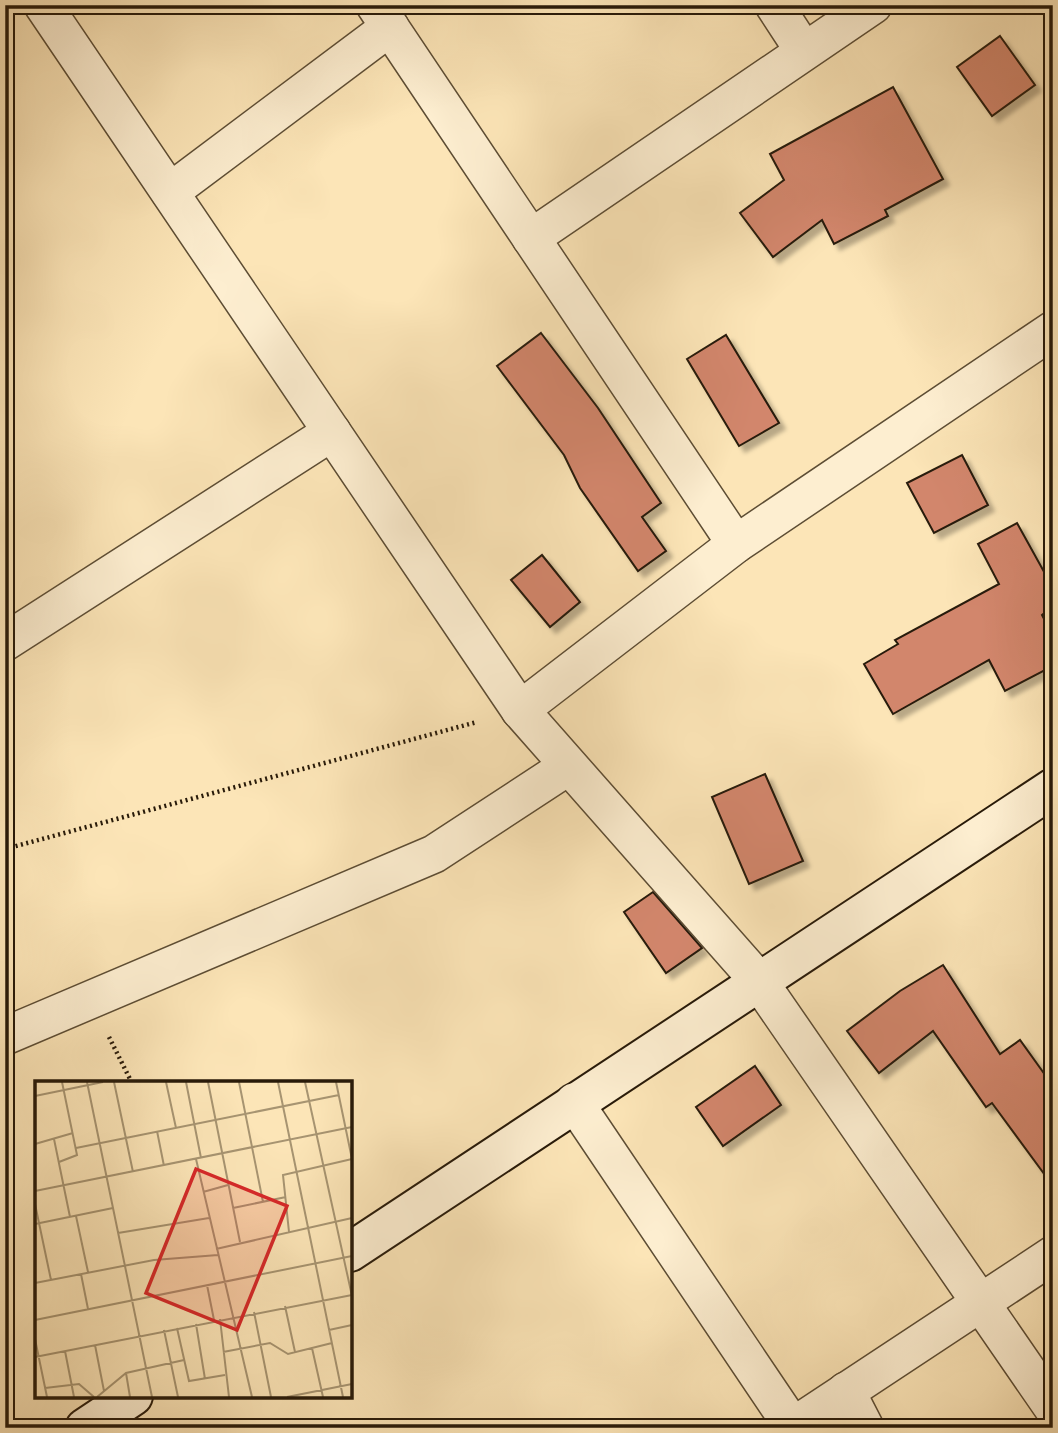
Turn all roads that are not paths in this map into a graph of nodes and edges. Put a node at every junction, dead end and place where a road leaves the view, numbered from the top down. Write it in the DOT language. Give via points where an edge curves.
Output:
graph roads {
  1 [pos="43,5"];
  2 [pos="774,5"];
  3 [pos="873,5"];
  4 [pos="383,16"];
  5 [pos="804,51"];
  6 [pos="170,192"];
  7 [pos="531,238"];
  8 [pos="1053,330"];
  9 [pos="332,432"];
  10 [pos="736,544"];
  11 [pos="5,642"];
  12 [pos="520,710"];
  13 [pos="567,767"];
  14 [pos="1053,788"];
  15 [pos="758,980"];
  16 [pos="5,1036"];
  17 [pos="574,1102"];
  18 [pos="352,1251"];
  19 [pos="1053,1255"];
  20 [pos="980,1303"];
  21 [pos="846,1391"];
  22 [pos="130,1398"];
  23 [pos="1053,1408"];
  24 [pos="792,1427"];
  25 [pos="85,1428"];
  26 [pos="865,1428"];
  1 -- 6 [label="street"];
  2 -- 5 [label="street"];
  3 -- 5 [label="street"];
  4 -- 6 [label="street"];
  4 -- 7 [label="street"];
  5 -- 7 [label="street"];
  6 -- 9 [label="street"];
  7 -- 10 [label="street"];
  8 -- 10 [label="street"];
  9 -- 11 [label="street"];
  9 -- 12 [label="street"];
  10 -- 12 [label="street"];
  12 -- 13 [label="street"];
  13 -- 15 [label="street"];
  13 -- 16 [label="street" via="434,854"];
  14 -- 15 [label="street"];
  15 -- 17 [label="street"];
  15 -- 20 [label="street"];
  17 -- 18 [label="street"];
  17 -- 24 [label="street"];
  19 -- 20 [label="street"];
  20 -- 21 [label="street"];
  20 -- 23 [label="street"];
  21 -- 24 [label="street"];
  21 -- 26 [label="street"];
  22 -- 25 [label="street"];
}
